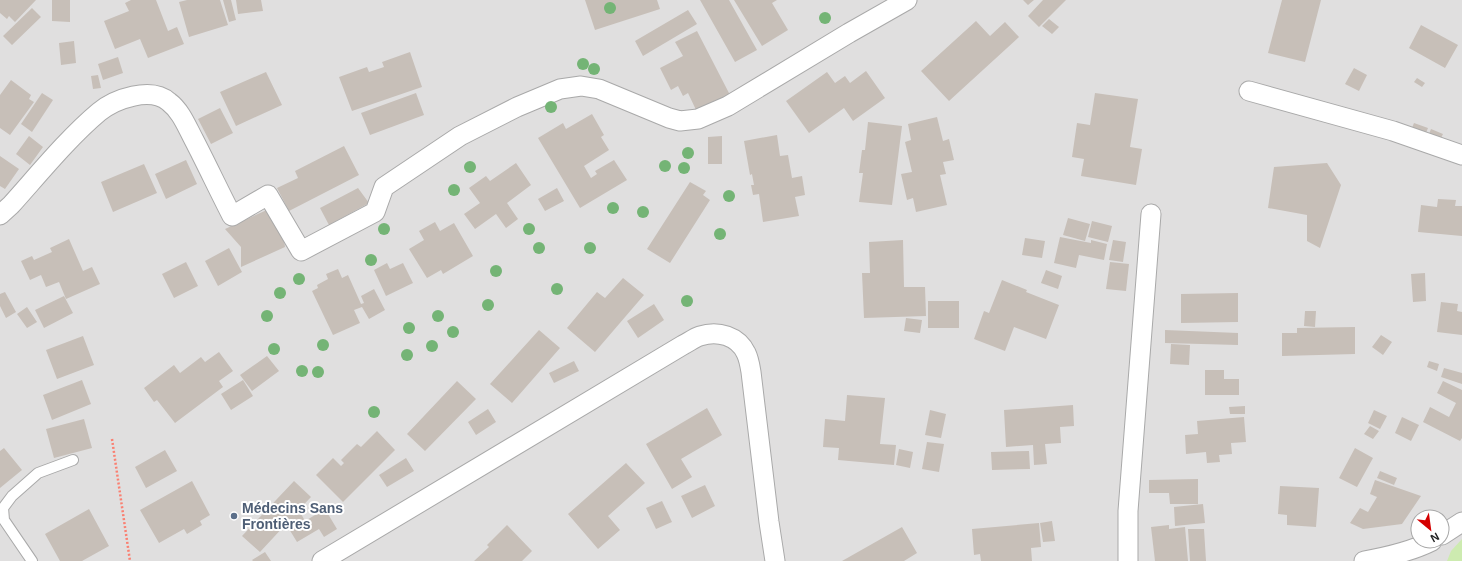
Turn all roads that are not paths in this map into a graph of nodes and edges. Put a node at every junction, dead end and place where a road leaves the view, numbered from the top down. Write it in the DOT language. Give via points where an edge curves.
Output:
graph roads {
  1 [pos="907,0"];
  2 [pos="1249,91"];
  3 [pos="1462,155"];
  4 [pos="1151,214"];
  5 [pos="0,215"];
  6 [pos="73,460"];
  7 [pos="1462,522"];
  8 [pos="1450,530"];
  9 [pos="1414,549"];
  10 [pos="32,561"];
  11 [pos="322,561"];
  12 [pos="775,561"];
  13 [pos="1128,561"];
  14 [pos="1364,561"];
  1 -- 5 [label="street" via="728,106 698,119 680,121 669,118 599,90 580,86 560,89 517,107 460,136 384,187 375,212 301,251 268,195 232,216 182,118 169,101 157,95 144,94 122,99 100,111"];
  2 -- 3 [label="street" via="1393,131"];
  4 -- 13 [label="street" via="1128,511"];
  6 -- 10 [label="lane" via="38,473 12,496 4,508 4,520"];
  7 -- 8 [label="street"];
  9 -- 14 [label="street" via="1386,558"];
  11 -- 12 [label="street" via="683,344 711,333 726,335 738,342 746,354 751,372 768,522"];
}
